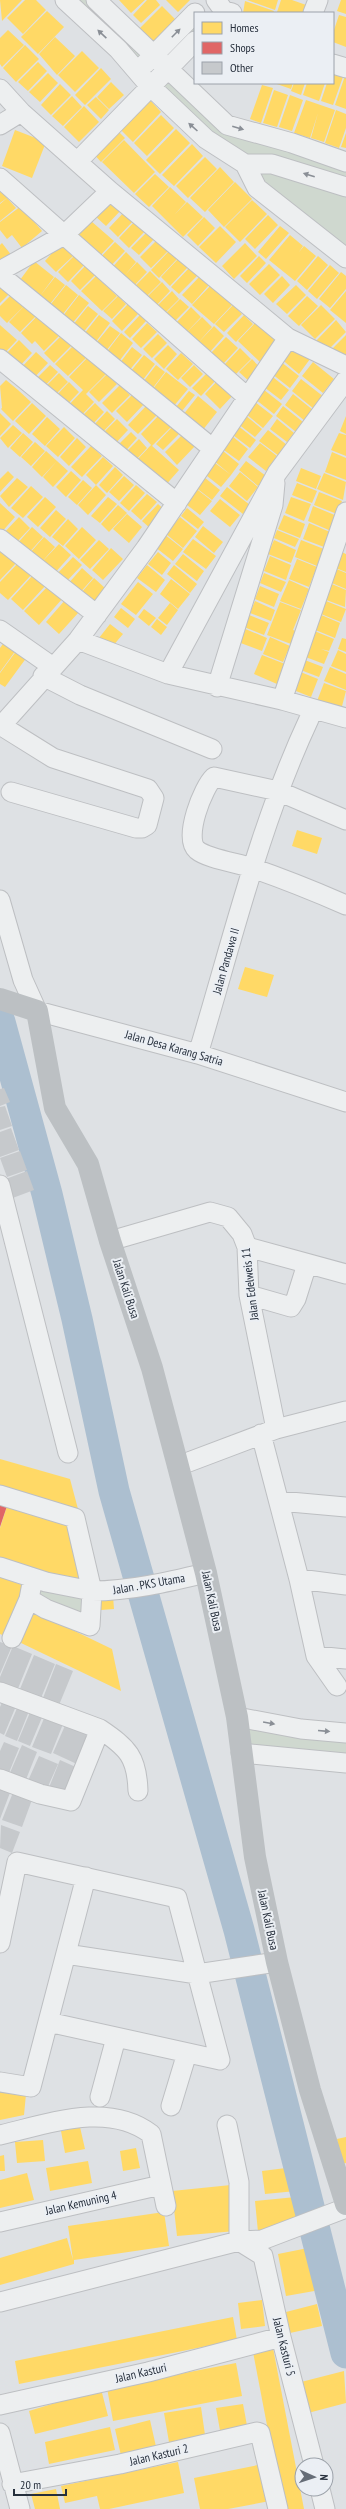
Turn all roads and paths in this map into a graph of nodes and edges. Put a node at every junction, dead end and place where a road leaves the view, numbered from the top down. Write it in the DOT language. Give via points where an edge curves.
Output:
graph roads {
  1 [pos="65,0"];
  2 [pos="96,0"];
  3 [pos="208,0"];
  4 [pos="318,0"];
  5 [pos="196,12"];
  6 [pos="313,12"];
  7 [pos="194,14"];
  8 [pos="194,42"];
  9 [pos="153,56"];
  10 [pos="334,64"];
  11 [pos="346,68"];
  12 [pos="169,69"];
  13 [pos="138,71"];
  14 [pos="150,86"];
  15 [pos="0,89"];
  16 [pos="21,112"];
  17 [pos="0,125"];
  18 [pos="78,161"];
  19 [pos="346,162"];
  20 [pos="244,164"];
  21 [pos="0,178"];
  22 [pos="346,187"];
  23 [pos="110,192"];
  24 [pos="64,235"];
  25 [pos="346,258"];
  26 [pos="0,271"];
  27 [pos="0,275"];
  28 [pos="288,338"];
  29 [pos="0,359"];
  30 [pos="346,366"];
  31 [pos="346,380"];
  32 [pos="247,397"];
  33 [pos="212,448"];
  34 [pos="276,473"];
  35 [pos="176,503"];
  36 [pos="346,512"];
  37 [pos="0,539"];
  38 [pos="97,615"];
  39 [pos="0,630"];
  40 [pos="78,640"];
  41 [pos="48,672"];
  42 [pos="168,674"];
  43 [pos="217,687"];
  44 [pos="282,700"];
  45 [pos="346,718"];
  46 [pos="309,719"];
  47 [pos="1,725"];
  48 [pos="212,749"];
  49 [pos="278,790"];
  50 [pos="11,792"];
  51 [pos="346,820"];
  52 [pos="252,868"];
  53 [pos="0,900"];
  54 [pos="346,906"];
  55 [pos="19,1005"];
  56 [pos="198,1054"];
  57 [pos="346,1102"];
  58 [pos="0,1185"];
  59 [pos="110,1241"];
  60 [pos="247,1247"];
  61 [pos="307,1264"];
  62 [pos="346,1274"];
  63 [pos="249,1295"];
  64 [pos="346,1411"];
  65 [pos="268,1432"];
  66 [pos="68,1453"];
  67 [pos="178,1466"];
  68 [pos="0,1495"];
  69 [pos="279,1501"];
  70 [pos="346,1507"];
  71 [pos="0,1567"];
  72 [pos="206,1573"];
  73 [pos="33,1578"];
  74 [pos="299,1580"];
  75 [pos="346,1584"];
  76 [pos="92,1591"];
  77 [pos="29,1598"];
  78 [pos="12,1638"];
  79 [pos="316,1656"];
  80 [pos="346,1659"];
  81 [pos="337,1686"];
  82 [pos="0,1692"];
  83 [pos="237,1717"];
  84 [pos="100,1729"];
  85 [pos="346,1733"];
  86 [pos="241,1753"];
  87 [pos="346,1763"];
  88 [pos="0,1779"];
  89 [pos="138,1791"];
  90 [pos="86,1877"];
  91 [pos="0,1943"];
  92 [pos="66,1954"];
  93 [pos="277,1962"];
  94 [pos="197,1974"];
  95 [pos="48,2022"];
  96 [pos="116,2038"];
  97 [pos="187,2053"];
  98 [pos="0,2082"];
  99 [pos="100,2096"];
  100 [pos="171,2106"];
  101 [pos="227,2126"];
  102 [pos="0,2136"];
  103 [pos="161,2185"];
  104 [pos="346,2204"];
  105 [pos="166,2206"];
  106 [pos="346,2208"];
  107 [pos="0,2222"];
  108 [pos="239,2240"];
  109 [pos="0,2302"];
  110 [pos="281,2337"];
  111 [pos="0,2405"];
  112 [pos="0,2433"];
  113 [pos="312,2457"];
  114 [pos="12,2484"];
  115 [pos="322,2497"];
  116 [pos="20,2509"];
  117 [pos="278,2509"];
  118 [pos="325,2509"];
  13 -- 1 [label="street, one-way"];
  2 -- 9 [label="street"];
  3 -- 5 [label="street"];
  4 -- 6 [label="street"];
  9 -- 7 [label="street, one-way"];
  8 -- 12 [label="street"];
  9 -- 12 [label="street"];
  9 -- 13 [label="street"];
  10 -- 11 [label="street"];
  12 -- 14 [label="street"];
  12 -- 19 [label="street, one-way" via="228,125"];
  13 -- 14 [label="street"];
  14 -- 18 [label="street"];
  20 -- 14 [label="street, one-way" via="206,139"];
  15 -- 16 [label="street"];
  16 -- 17 [label="street"];
  16 -- 18 [label="street"];
  18 -- 23 [label="street"];
  22 -- 20 [label="street, one-way" via="272,164"];
  20 -- 25 [label="street" via="257,188"];
  21 -- 24 [label="street"];
  23 -- 24 [label="street"];
  23 -- 28 [label="street"];
  24 -- 26 [label="street"];
  24 -- 32 [label="street"];
  27 -- 33 [label="street"];
  28 -- 30 [label="street"];
  28 -- 32 [label="street"];
  29 -- 35 [label="street"];
  31 -- 34 [label="street"];
  32 -- 33 [label="street"];
  33 -- 35 [label="street"];
  34 -- 42 [label="street"];
  34 -- 43 [label="street" via="273,505"];
  35 -- 38 [label="street"];
  36 -- 44 [label="street"];
  37 -- 38 [label="street"];
  38 -- 40 [label="street"];
  39 -- 41 [label="street"];
  40 -- 41 [label="street"];
  40 -- 42 [label="street"];
  41 -- 47 [label="street"];
  41 -- 48 [label="street" via="80,695"];
  42 -- 43 [label="street"];
  43 -- 44 [label="street"];
  44 -- 45 [label="street"];
  46 -- 49 [label="street, Jalan Pandawa II"];
  47 -- 50 [label="street" via="53,758 148,789 154,798 147,825 136,828"];
  49 -- 51 [label="street"];
  49 -- 52 [label="street, Jalan Pandawa II"];
  49 -- 52 [label="street" via="214,777 208,782 192,826 192,842 197,850"];
  52 -- 54 [label="street"];
  52 -- 56 [label="street, Jalan Pandawa II"];
  53 -- 55 [label="street" via="23,980"];
  55 -- 56 [label="street, Jalan Desa Karang Satria"];
  55 -- 59 [label="street, Jalan Kali Busa" via="55,1108 88,1164"];
  56 -- 57 [label="street, Jalan Desa Karang Satria"];
  58 -- 66 [label="street"];
  59 -- 60 [label="street, Jalan Edelweis 11" via="210,1212 228,1217 242,1234"];
  59 -- 67 [label="street, Jalan Kali Busa" via="152,1368"];
  60 -- 61 [label="street"];
  60 -- 63 [label="street, Jalan Edelweis 11"];
  61 -- 62 [label="street"];
  61 -- 63 [label="street" via="291,1307"];
  63 -- 65 [label="street, Jalan Edelweis 11"];
  64 -- 65 [label="street"];
  65 -- 67 [label="street"];
  65 -- 69 [label="street, Jalan Edelweis 11"];
  67 -- 72 [label="street, Jalan Kali Busa"];
  68 -- 76 [label="street" via="75,1518"];
  69 -- 70 [label="street"];
  69 -- 74 [label="street, Jalan Edelweis 11"];
  71 -- 73 [label="street, Jalan . PKS Utama"];
  72 -- 76 [label="street, Jalan . PKS Utama" via="113,1591"];
  72 -- 83 [label="street, Jalan Kali Busa"];
  73 -- 76 [label="street, Jalan . PKS Utama" via="69,1588"];
  73 -- 77 [label="street"];
  74 -- 75 [label="street"];
  74 -- 79 [label="street, Jalan Edelweis 11"];
  76 -- 77 [label="street" via="90,1626 46,1609"];
  77 -- 78 [label="street"];
  79 -- 80 [label="street"];
  79 -- 81 [label="street"];
  82 -- 84 [label="street"];
  83 -- 85 [label="street, one-way" via="301,1729"];
  83 -- 86 [label="street, Jalan Kali Busa"];
  84 -- 88 [label="street" via="71,1801 40,1794"];
  84 -- 89 [label="street" via="129,1752 136,1771"];
  86 -- 87 [label="street"];
  86 -- 93 [label="street, Jalan Kali Busa" via="254,1857"];
  90 -- 91 [label="street" via="17,1862"];
  90 -- 92 [label="street"];
  90 -- 94 [label="street" via="177,1898"];
  92 -- 94 [label="street"];
  92 -- 95 [label="street"];
  93 -- 94 [label="street"];
  93 -- 104 [label="street, Jalan Kali Busa" via="310,2090"];
  94 -- 97 [label="street" via="220,2060"];
  95 -- 96 [label="street"];
  95 -- 98 [label="street" via="31,2087"];
  96 -- 97 [label="street"];
  96 -- 99 [label="street"];
  97 -- 100 [label="street"];
  101 -- 108 [label="street" via="239,2182"];
  102 -- 103 [label="street" via="79,2117 105,2117 138,2124 151,2134"];
  103 -- 105 [label="street"];
  103 -- 107 [label="street, Jalan Kemuning 4"];
  106 -- 108 [label="street" via="262,2240"];
  108 -- 109 [label="street"];
  108 -- 110 [label="street, Jalan Kasturi 5" via="263,2256"];
  110 -- 111 [label="street, Jalan Kasturi" via="148,2372"];
  110 -- 113 [label="street, Jalan Kasturi 5"];
  112 -- 114 [label="street"];
  114 -- 116 [label="street"];
  114 -- 117 [label="street, Jalan Kasturi 2" via="120,2464 258,2432"];
  115 -- 118 [label="street"];
}
